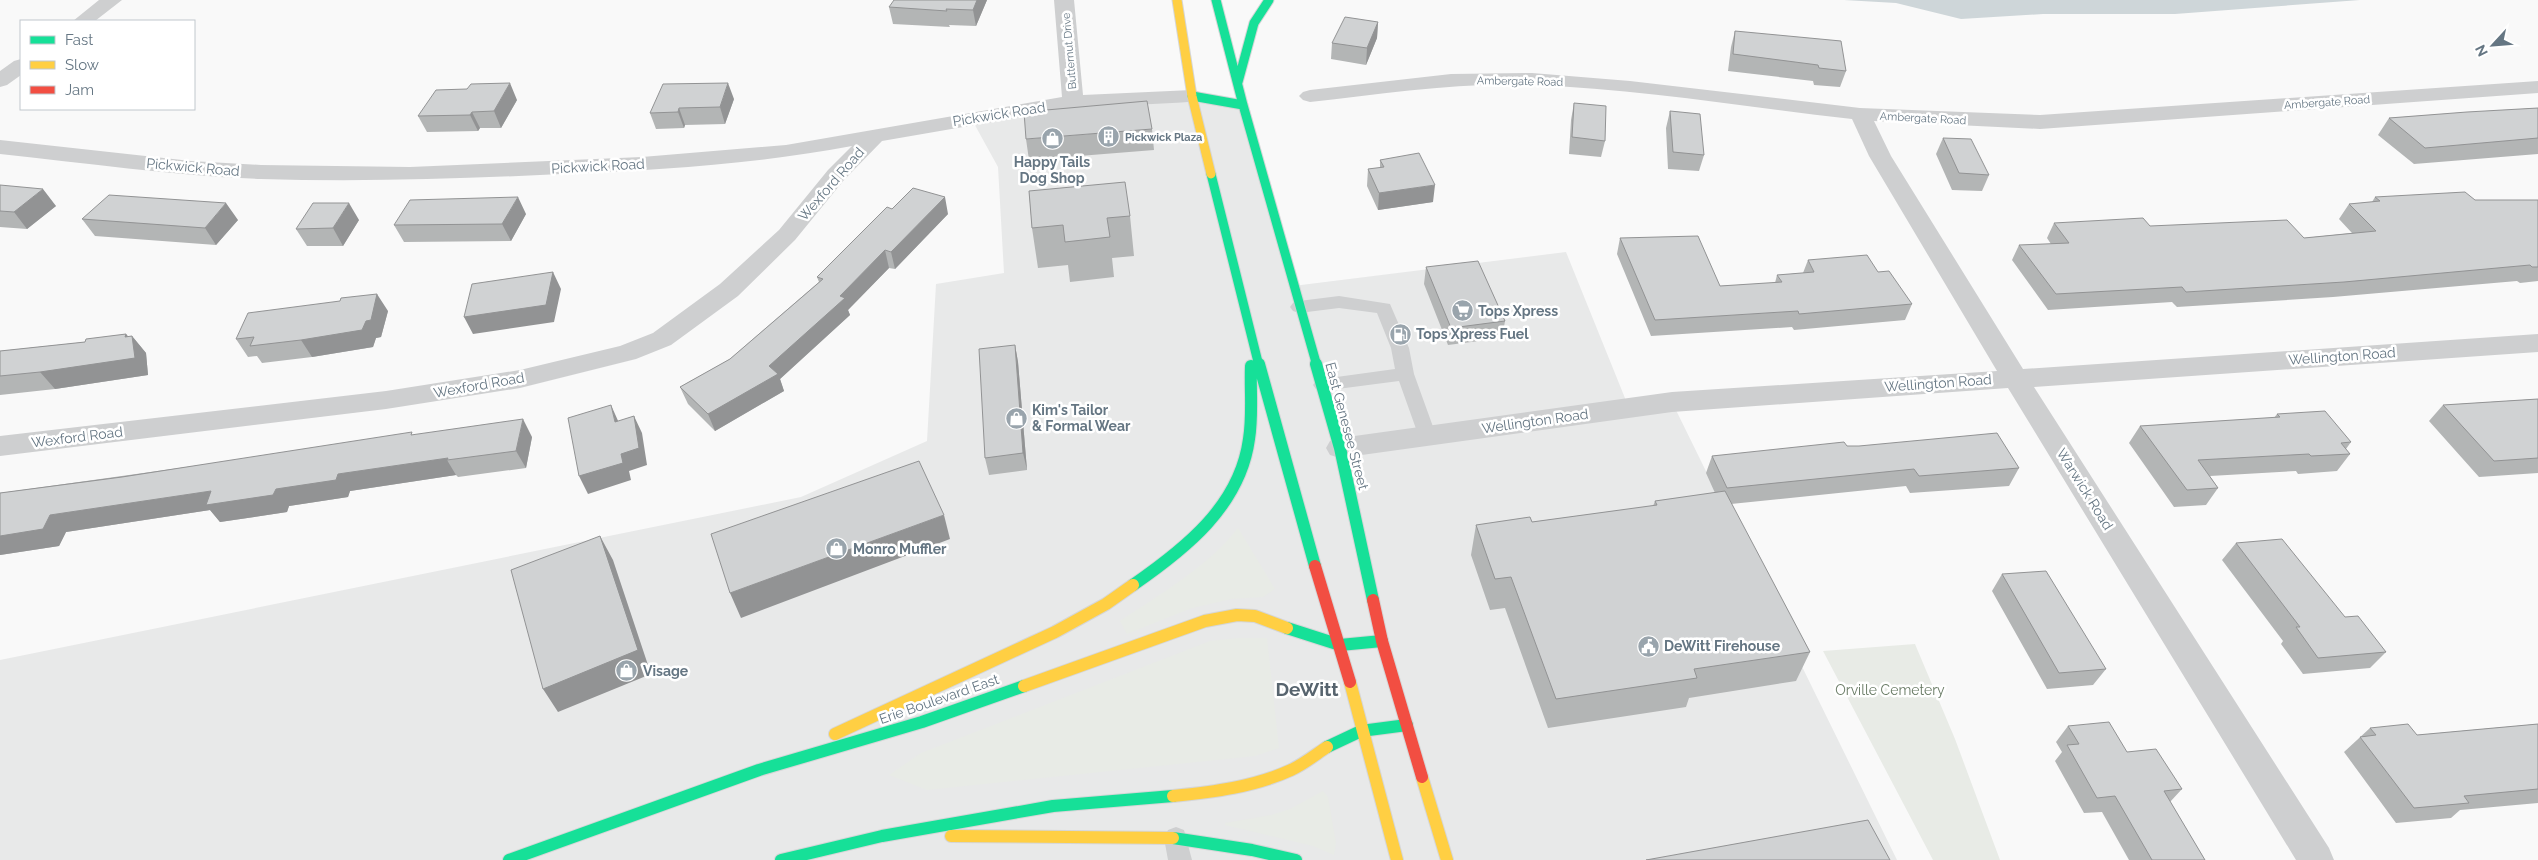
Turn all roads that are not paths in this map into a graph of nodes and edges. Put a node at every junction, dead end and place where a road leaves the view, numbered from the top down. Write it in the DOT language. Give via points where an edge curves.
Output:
graph roads {
  1 [pos="112,0"];
  2 [pos="1064,0"];
  3 [pos="1177,0"];
  4 [pos="1216,0"];
  5 [pos="1269,0"];
  6 [pos="83,20"];
  7 [pos="20,66"];
  8 [pos="0,81"];
  9 [pos="1238,82"];
  10 [pos="2538,87"];
  11 [pos="1192,96"];
  12 [pos="1310,96"];
  13 [pos="1073,102"];
  14 [pos="1243,105"];
  15 [pos="1860,114"];
  16 [pos="873,138"];
  17 [pos="0,147"];
  18 [pos="1299,307"];
  19 [pos="1252,339"];
  20 [pos="2538,343"];
  21 [pos="1405,374"];
  22 [pos="2016,378"];
  23 [pos="1322,385"];
  24 [pos="1426,435"];
  25 [pos="0,446"];
  26 [pos="1340,448"];
  27 [pos="1382,641"];
  28 [pos="1340,645"];
  29 [pos="1407,725"];
  30 [pos="1361,731"];
  31 [pos="759,770"];
  32 [pos="882,836"];
  33 [pos="1178,849"];
  34 [pos="509,860"];
  35 [pos="780,860"];
  36 [pos="1296,860"];
  37 [pos="1397,860"];
  38 [pos="1447,860"];
  39 [pos="2316,860"];
  1 -- 6 [label="street"];
  2 -- 13 [label="street, Butternut Drive"];
  3 -- 11 [label="main road"];
  4 -- 9 [label="main road, East Genesee Street"];
  5 -- 9 [label="main road" via="1254,23"];
  7 -- 8 [label="street"];
  9 -- 14 [label="main road, East Genesee Street"];
  10 -- 15 [label="street, Ambergate Road" via="2040,122"];
  11 -- 13 [label="street, Pickwick Road"];
  11 -- 14 [label="main road"];
  11 -- 19 [label="main road"];
  12 -- 15 [label="street, Ambergate Road" via="1452,80 1532,79"];
  13 -- 16 [label="street, Pickwick Road"];
  14 -- 18 [label="main road, East Genesee Street"];
  15 -- 22 [label="street, Warwick Road" via="1880,156"];
  16 -- 17 [label="street, Pickwick Road" via="786,152 652,164 410,174 191,168"];
  16 -- 25 [label="street, Wexford Road" via="836,175 788,236 729,290 662,339 627,353 520,379 386,400"];
  18 -- 21 [label="lane" via="1339,302 1384,308 1400,348"];
  18 -- 23 [label="main road, East Genesee Street"];
  19 -- 28 [label="main road"];
  19 -- 31 [label="main road" via="1248,446 1233,489 1208,526 1164,564 1106,604 1055,632"];
  20 -- 22 [label="street, Wellington Road"];
  21 -- 23 [label="lane"];
  21 -- 24 [label="lane"];
  22 -- 24 [label="street, Wellington Road" via="1672,402"];
  22 -- 39 [label="street, Warwick Road"];
  23 -- 26 [label="main road, East Genesee Street"];
  24 -- 26 [label="street, Wellington Road"];
  26 -- 27 [label="main road, East Genesee Street"];
  27 -- 28 [label="main road, Erie Boulevard East"];
  27 -- 29 [label="main road, East Genesee Street"];
  28 -- 30 [label="main road"];
  28 -- 31 [label="main road, Erie Boulevard East" via="1255,616 1212,619 922,722"];
  29 -- 30 [label="main road"];
  29 -- 38 [label="main road, East Genesee Street"];
  30 -- 32 [label="main road" via="1336,742 1293,769 1248,784 1206,793 1053,806"];
  30 -- 37 [label="main road"];
  31 -- 34 [label="main road, Erie Boulevard East"];
  32 -- 33 [label="main road"];
  32 -- 35 [label="main road"];
  33 -- 36 [label="main road" via="1252,850"];
}
